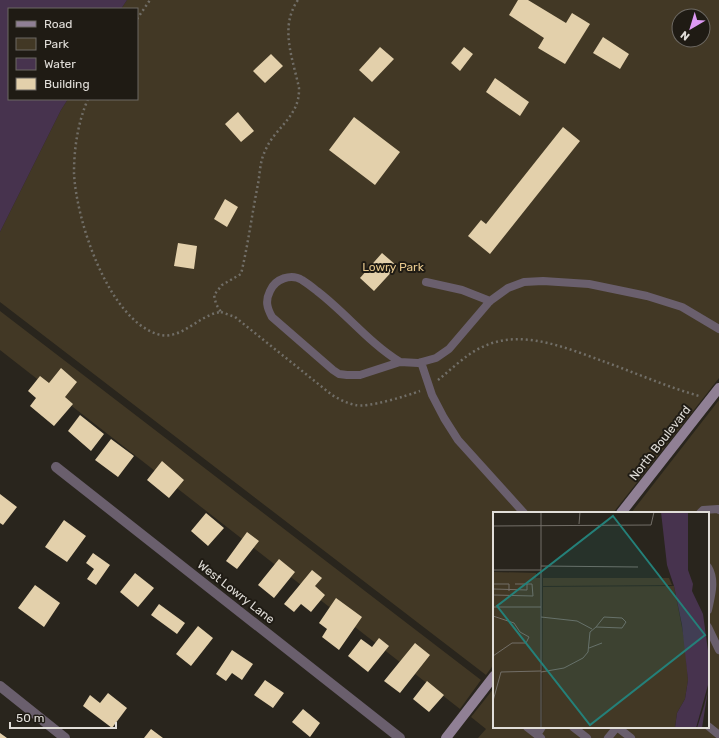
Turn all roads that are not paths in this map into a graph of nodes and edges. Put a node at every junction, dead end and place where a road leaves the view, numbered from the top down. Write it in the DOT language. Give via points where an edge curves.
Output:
graph roads {
  1 [pos="426,282"];
  2 [pos="490,301"];
  3 [pos="719,329"];
  4 [pos="400,362"];
  5 [pos="421,362"];
  6 [pos="719,388"];
  7 [pos="56,467"];
  8 [pos="719,510"];
  9 [pos="523,512"];
  10 [pos="623,512"];
  11 [pos="701,512"];
  12 [pos="709,569"];
  13 [pos="709,606"];
  14 [pos="709,629"];
  15 [pos="719,650"];
  16 [pos="493,677"];
  17 [pos="0,686"];
  18 [pos="709,727"];
  19 [pos="528,728"];
  20 [pos="574,728"];
  21 [pos="616,728"];
  22 [pos="618,728"];
  23 [pos="719,735"];
  24 [pos="539,736"];
  25 [pos="65,738"];
  26 [pos="400,738"];
  27 [pos="446,738"];
  28 [pos="587,738"];
  29 [pos="608,738"];
  30 [pos="631,738"];
  1 -- 2 [label="lane" via="462,290"];
  2 -- 3 [label="lane" via="508,288 524,282 589,284 647,296 675,305"];
  2 -- 5 [label="lane" via="449,349 436,358"];
  4 -- 4 [label="lane" via="388,355 302,279 283,277 270,290 267,308 272,317 339,374 360,375"];
  4 -- 5 [label="lane"];
  5 -- 9 [label="lane" via="444,418 458,440"];
  6 -- 10 [label="street, North Boulevard"];
  7 -- 26 [label="street, West Lowry Lane"];
  8 -- 11 [label="lane"];
  12 -- 13 [label="lane" via="713,589"];
  14 -- 15 [label="lane"];
  16 -- 27 [label="street"];
  17 -- 25 [label="street"];
  18 -- 23 [label="lane"];
  19 -- 24 [label="lane"];
  20 -- 28 [label="lane"];
  21 -- 29 [label="lane"];
  22 -- 30 [label="lane"];
}
